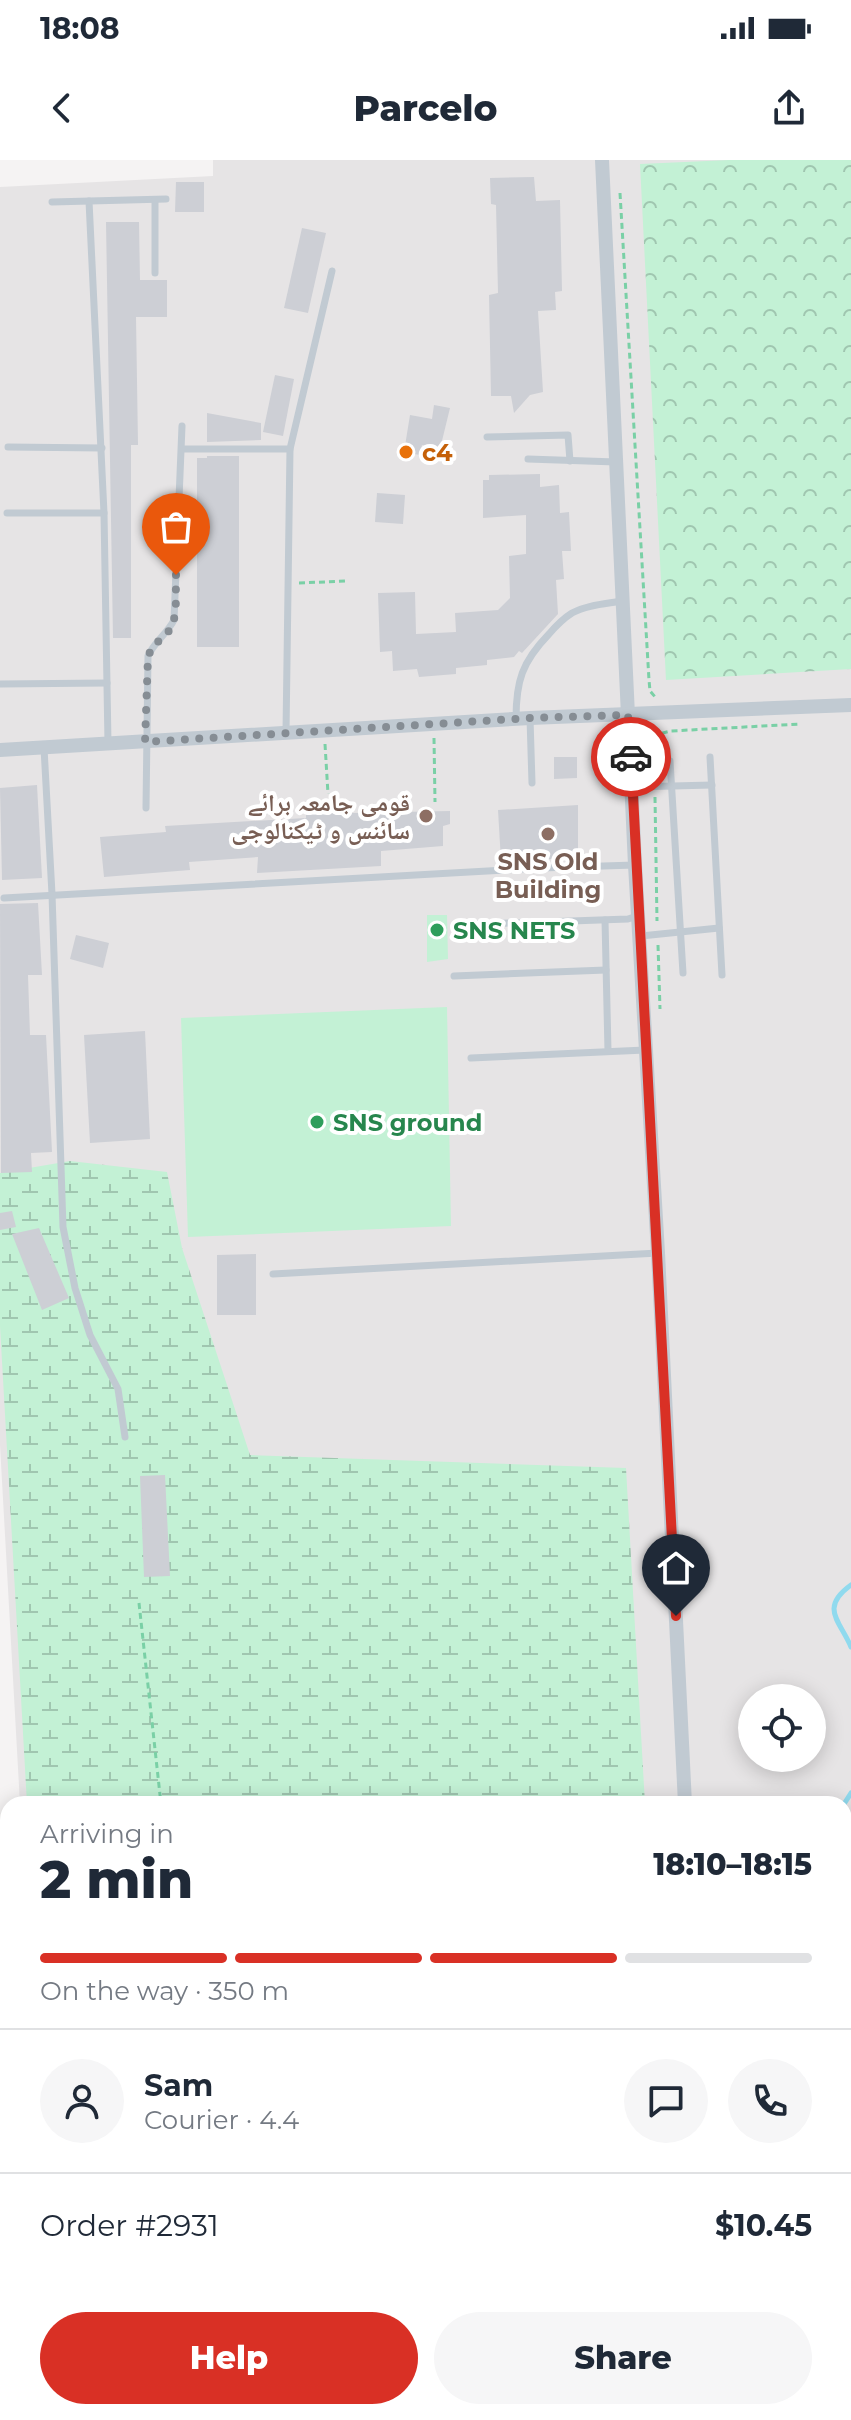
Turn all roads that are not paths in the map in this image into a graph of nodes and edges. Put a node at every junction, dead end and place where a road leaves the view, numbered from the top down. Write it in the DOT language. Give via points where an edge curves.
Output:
graph roads {
  1 [pos="602,160"];
  2 [pos="166,199"];
  3 [pos="155,200"];
  4 [pos="89,201"];
  5 [pos="52,202"];
  6 [pos="332,271"];
  7 [pos="155,273"];
  8 [pos="182,426"];
  9 [pos="487,437"];
  10 [pos="8,447"];
  11 [pos="102,448"];
  12 [pos="182,449"];
  13 [pos="290,449"];
  14 [pos="528,459"];
  15 [pos="570,461"];
  16 [pos="616,462"];
  17 [pos="7,513"];
  18 [pos="104,513"];
  19 [pos="623,601"];
  20 [pos="107,683"];
  21 [pos="0,684"];
  22 [pos="851,705"];
  23 [pos="628,715"];
  24 [pos="523,719"];
  25 [pos="286,733"];
  26 [pos="145,742"];
  27 [pos="108,744"];
  28 [pos="44,748"];
  29 [pos="0,750"];
  30 [pos="710,757"];
  31 [pos="670,761"];
  32 [pos="532,783"];
  33 [pos="712,785"];
  34 [pos="672,786"];
  35 [pos="633,787"];
  36 [pos="146,808"];
  37 [pos="635,865"];
  38 [pos="52,894"];
  39 [pos="4,898"];
  40 [pos="639,915"];
  41 [pos="605,920"];
  42 [pos="456,925"];
  43 [pos="719,928"];
  44 [pos="681,932"];
  45 [pos="641,936"];
  46 [pos="606,970"];
  47 [pos="683,973"];
  48 [pos="722,975"];
  49 [pos="454,976"];
  50 [pos="647,1050"];
  51 [pos="608,1051"];
  52 [pos="471,1058"];
  53 [pos="658,1253"];
  54 [pos="273,1274"];
  55 [pos="125,1437"];
  56 [pos="685,1796"];
  1 -- 16 [label="street"];
  2 -- 3 [label="lane"];
  3 -- 4 [label="lane"];
  3 -- 7 [label="lane"];
  4 -- 5 [label="lane"];
  4 -- 11 [label="lane"];
  6 -- 13 [label="lane"];
  8 -- 12 [label="lane"];
  9 -- 15 [label="lane" via="568,435"];
  10 -- 11 [label="lane"];
  11 -- 18 [label="lane"];
  12 -- 13 [label="lane"];
  12 -- 26 [label="lane" via="174,620 148,656"];
  13 -- 25 [label="lane"];
  14 -- 15 [label="lane"];
  15 -- 16 [label="lane"];
  16 -- 19 [label="street"];
  17 -- 18 [label="lane"];
  18 -- 20 [label="lane"];
  19 -- 23 [label="street"];
  19 -- 24 [label="lane" via="571,613 536,647 518,682"];
  20 -- 21 [label="lane"];
  20 -- 27 [label="lane"];
  22 -- 23 [label="street"];
  23 -- 24 [label="street"];
  23 -- 35 [label="street"];
  24 -- 25 [label="street"];
  24 -- 32 [label="lane"];
  25 -- 26 [label="street"];
  26 -- 27 [label="street"];
  26 -- 36 [label="lane"];
  27 -- 28 [label="street"];
  28 -- 29 [label="street"];
  28 -- 38 [label="lane"];
  30 -- 33 [label="lane"];
  31 -- 34 [label="lane"];
  33 -- 34 [label="lane"];
  33 -- 43 [label="lane"];
  34 -- 35 [label="lane"];
  34 -- 44 [label="lane"];
  35 -- 37 [label="street"];
  37 -- 38 [label="lane"];
  37 -- 40 [label="street"];
  38 -- 39 [label="lane"];
  38 -- 55 [label="lane" via="63,1227 90,1335 118,1389"];
  40 -- 41 [label="lane"];
  40 -- 45 [label="street"];
  41 -- 42 [label="lane"];
  41 -- 46 [label="lane"];
  43 -- 44 [label="lane"];
  43 -- 48 [label="lane"];
  44 -- 45 [label="lane"];
  44 -- 47 [label="lane"];
  45 -- 50 [label="street"];
  46 -- 49 [label="lane"];
  46 -- 51 [label="lane"];
  50 -- 51 [label="lane"];
  50 -- 53 [label="street"];
  51 -- 52 [label="lane"];
  53 -- 54 [label="lane"];
  53 -- 56 [label="street"];
}
